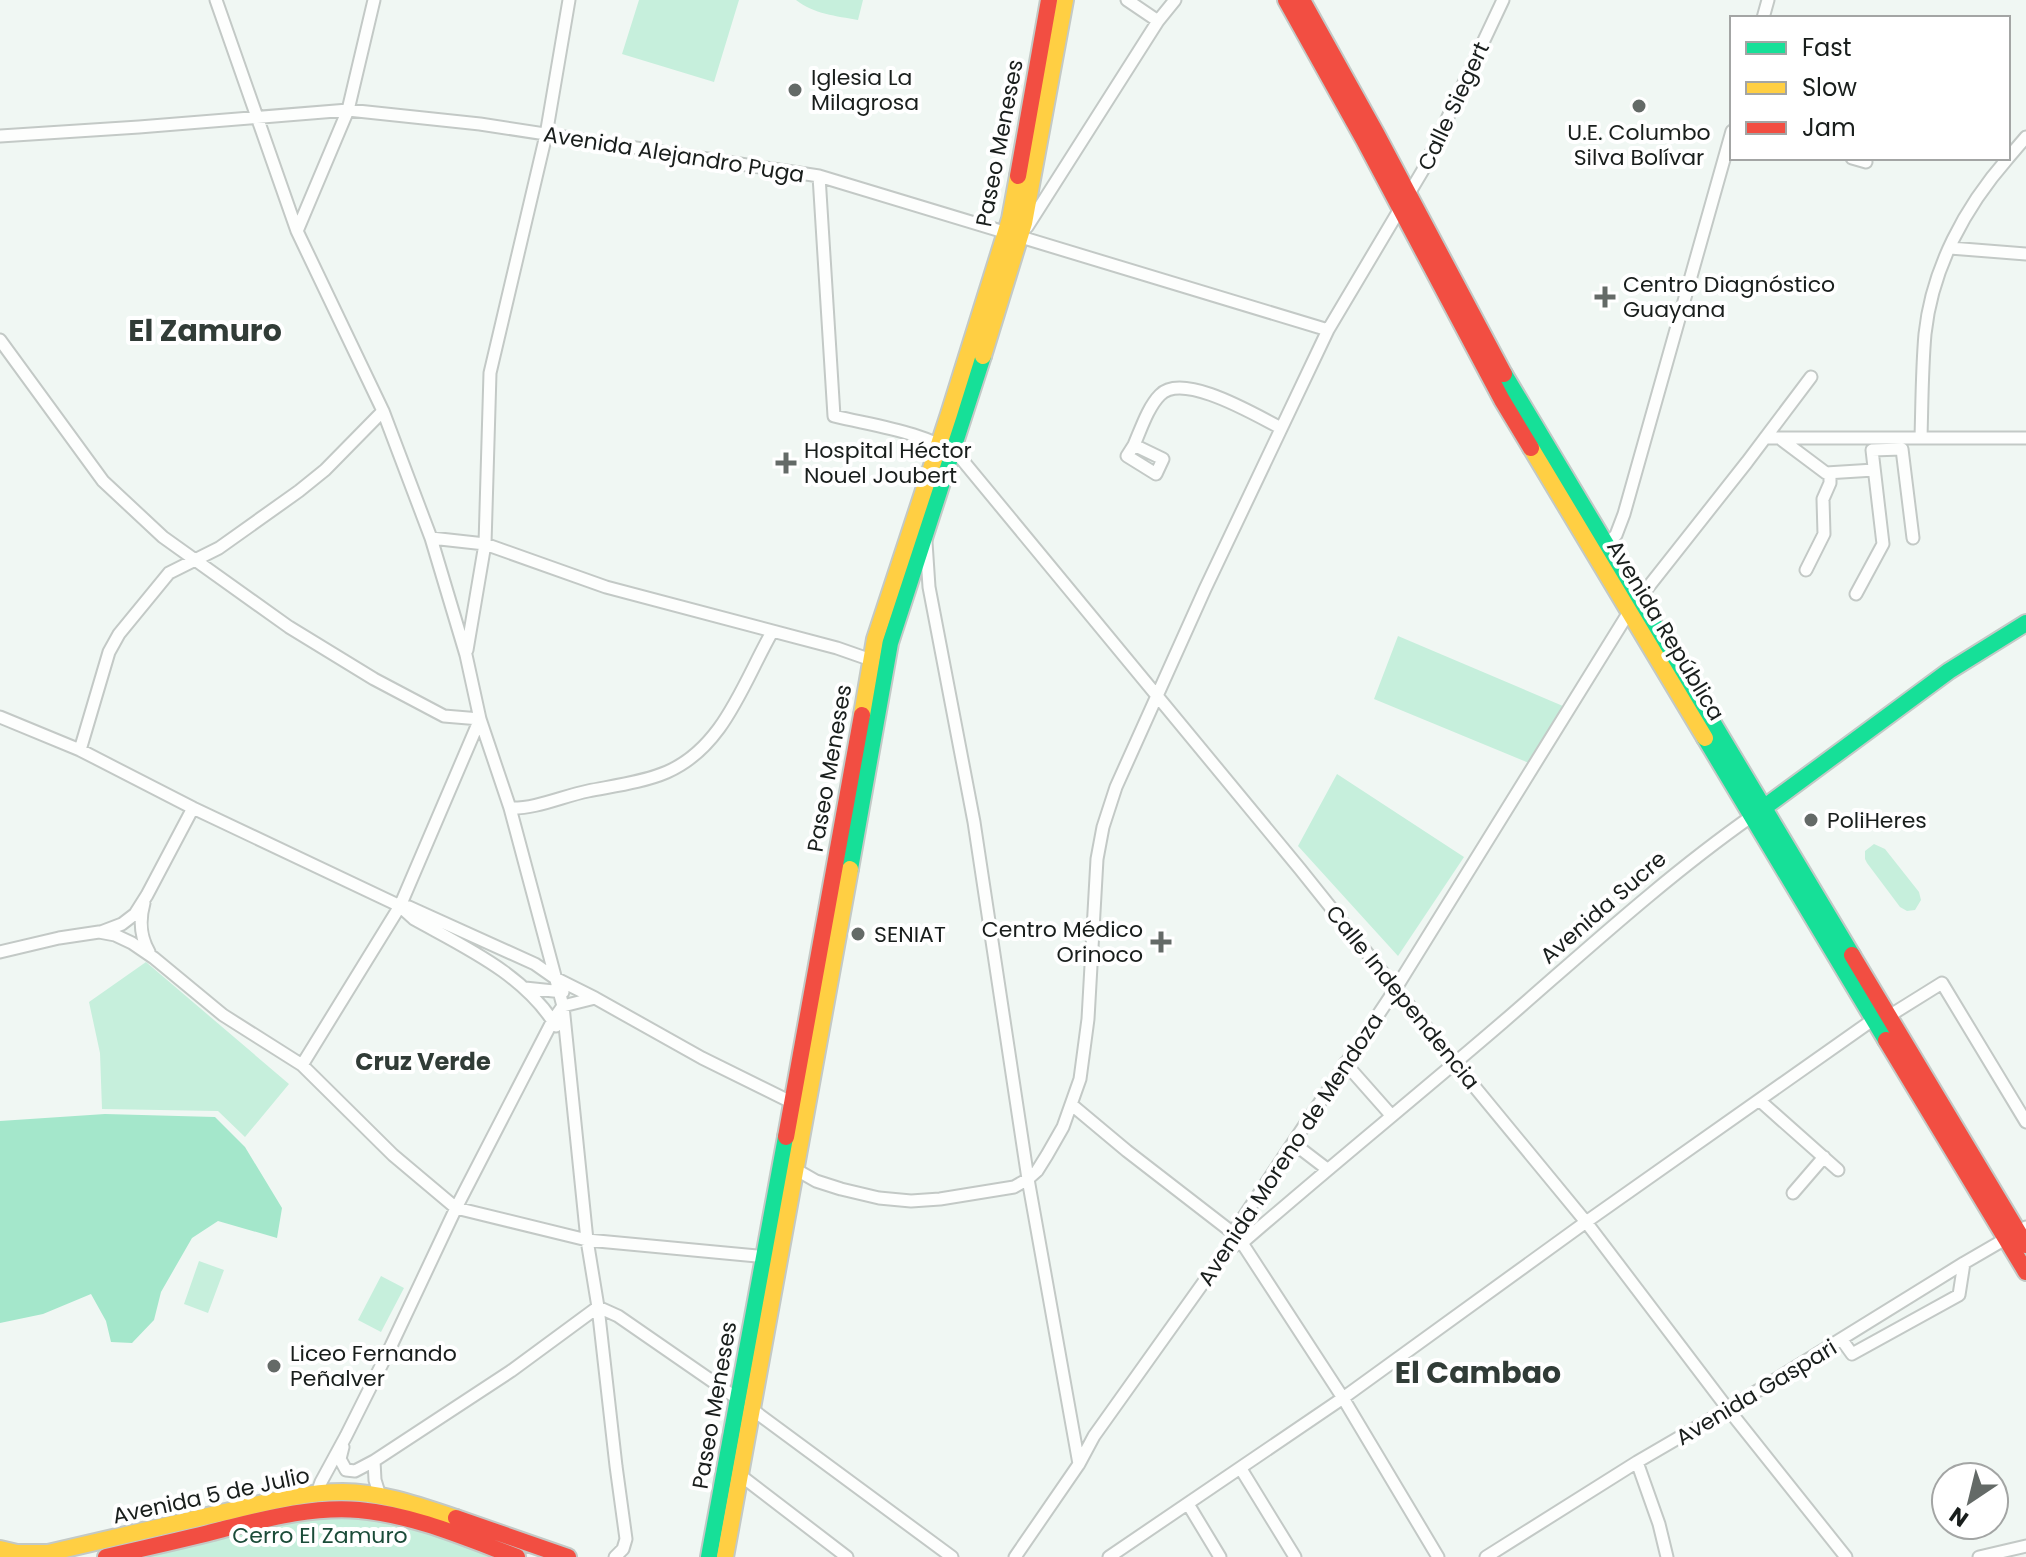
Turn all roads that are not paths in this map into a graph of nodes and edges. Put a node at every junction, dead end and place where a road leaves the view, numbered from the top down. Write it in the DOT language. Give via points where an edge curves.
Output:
graph roads {
  1 [pos="216,0"];
  2 [pos="374,0"];
  3 [pos="569,0"];
  4 [pos="1049,0"];
  5 [pos="1065,0"];
  6 [pos="1127,0"];
  7 [pos="1175,0"];
  8 [pos="1286,0"];
  9 [pos="1302,0"];
  10 [pos="1503,0"];
  11 [pos="1158,21"];
  12 [pos="348,110"];
  13 [pos="257,116"];
  14 [pos="546,135"];
  15 [pos="0,136"];
  16 [pos="1730,138"];
  17 [pos="1859,160"];
  18 [pos="2006,160"];
  19 [pos="1866,162"];
  20 [pos="819,176"];
  21 [pos="1405,203"];
  22 [pos="297,231"];
  23 [pos="1013,235"];
  24 [pos="1950,248"];
  25 [pos="2026,254"];
  26 [pos="1328,330"];
  27 [pos="0,340"];
  28 [pos="1811,377"];
  29 [pos="383,411"];
  30 [pos="1281,428"];
  31 [pos="1765,438"];
  32 [pos="1921,438"];
  33 [pos="2026,438"];
  34 [pos="1781,439"];
  35 [pos="1134,445"];
  36 [pos="946,447"];
  37 [pos="1874,470"];
  38 [pos="1830,473"];
  39 [pos="925,533"];
  40 [pos="431,538"];
  41 [pos="1913,538"];
  42 [pos="485,544"];
  43 [pos="1600,550"];
  44 [pos="195,559"];
  45 [pos="1806,570"];
  46 [pos="1856,594"];
  47 [pos="1634,606"];
  48 [pos="2026,623"];
  49 [pos="772,632"];
  50 [pos="466,655"];
  51 [pos="878,662"];
  52 [pos="1157,695"];
  53 [pos="0,717"];
  54 [pos="480,719"];
  55 [pos="80,750"];
  56 [pos="193,808"];
  57 [pos="510,808"];
  58 [pos="1758,812"];
  59 [pos="147,895"];
  60 [pos="400,906"];
  61 [pos="99,932"];
  62 [pos="0,952"];
  63 [pos="151,956"];
  64 [pos="535,964"];
  65 [pos="555,978"];
  66 [pos="524,988"];
  67 [pos="1396,988"];
  68 [pos="559,991"];
  69 [pos="595,998"];
  70 [pos="563,1006"];
  71 [pos="1881,1017"];
  72 [pos="553,1020"];
  73 [pos="567,1044"];
  74 [pos="539,1046"];
  75 [pos="1345,1063"];
  76 [pos="1455,1063"];
  77 [pos="302,1065"];
  78 [pos="1759,1100"];
  79 [pos="792,1105"];
  80 [pos="1072,1105"];
  81 [pos="1391,1115"];
  82 [pos="2026,1122"];
  83 [pos="1293,1143"];
  84 [pos="1824,1157"];
  85 [pos="795,1169"];
  86 [pos="1327,1169"];
  87 [pos="1838,1170"];
  88 [pos="1028,1179"];
  89 [pos="1793,1193"];
  90 [pos="456,1208"];
  91 [pos="1586,1222"];
  92 [pos="2019,1236"];
  93 [pos="1238,1238"];
  94 [pos="587,1240"];
  95 [pos="762,1259"];
  96 [pos="1964,1263"];
  97 [pos="2026,1272"];
  98 [pos="598,1307"];
  99 [pos="1842,1340"];
  100 [pos="1343,1398"];
  101 [pos="738,1399"];
  102 [pos="1728,1409"];
  103 [pos="752,1410"];
  104 [pos="346,1436"];
  105 [pos="374,1461"];
  106 [pos="1637,1462"];
  107 [pos="1079,1464"];
  108 [pos="1241,1469"];
  109 [pos="740,1475"];
  110 [pos="317,1493"];
  111 [pos="380,1496"];
  112 [pos="1188,1504"];
  113 [pos="2026,1546"];
  114 [pos="0,1549"];
  115 [pos="109,1557"];
  116 [pos="517,1557"];
  117 [pos="568,1557"];
  118 [pos="615,1557"];
  119 [pos="709,1557"];
  120 [pos="725,1557"];
  121 [pos="847,1557"];
  122 [pos="952,1557"];
  123 [pos="1015,1557"];
  124 [pos="1109,1557"];
  125 [pos="1220,1557"];
  126 [pos="1295,1557"];
  127 [pos="1438,1557"];
  128 [pos="1486,1557"];
  129 [pos="1667,1557"];
  130 [pos="1846,1557"];
  131 [pos="1979,1557"];
  1 -- 13 [label="street"];
  2 -- 12 [label="street"];
  3 -- 14 [label="street"];
  4 -- 23 [label="street, Paseo Meneses" via="1014,199"];
  5 -- 23 [label="street, Paseo Meneses" via="1029,202"];
  6 -- 11 [label="street"];
  7 -- 11 [label="street"];
  8 -- 21 [label="street, Avenida República"];
  9 -- 21 [label="street, Avenida República"];
  10 -- 21 [label="street, Calle Siegert"];
  11 -- 23 [label="street"];
  12 -- 13 [label="street, Avenida Alejandro Puga"];
  12 -- 14 [label="street, Avenida Alejandro Puga"];
  12 -- 22 [label="street"];
  13 -- 15 [label="street, Avenida Alejandro Puga"];
  13 -- 22 [label="street"];
  14 -- 20 [label="street, Avenida Alejandro Puga"];
  14 -- 42 [label="street" via="490,373"];
  16 -- 43 [label="street" via="1624,514 1616,535"];
  17 -- 19 [label="street"];
  18 -- 24 [label="street" via="1979,195"];
  20 -- 23 [label="street, Avenida Alejandro Puga"];
  20 -- 36 [label="street" via="834,416"];
  21 -- 26 [label="street, Calle Siegert"];
  21 -- 43 [label="street, Avenida República"];
  22 -- 29 [label="street"];
  23 -- 26 [label="street, Avenida Alejandro Puga"];
  23 -- 36 [label="street, Paseo Meneses"];
  24 -- 25 [label="street"];
  24 -- 32 [label="street" via="1926,331"];
  26 -- 30 [label="street, Calle Siegert"];
  27 -- 44 [label="street" via="103,481"];
  28 -- 31 [label="street, Avenida Moreno de Mendoza"];
  29 -- 40 [label="street"];
  29 -- 44 [label="street" via="299,491"];
  30 -- 35 [label="street" via="1205,392 1173,387 1153,405"];
  30 -- 52 [label="street, Calle Siegert"];
  31 -- 34 [label="street"];
  31 -- 47 [label="street, Avenida Moreno de Mendoza"];
  32 -- 33 [label="street"];
  32 -- 34 [label="street"];
  34 -- 38 [label="street"];
  36 -- 39 [label="street, Paseo Meneses"];
  36 -- 51 [label="street, Paseo Meneses" via="882,613"];
  36 -- 52 [label="street, Calle Independencia" via="968,466"];
  37 -- 38 [label="street"];
  37 -- 41 [label="street" via="1872,450 1902,449"];
  37 -- 46 [label="street" via="1883,544"];
  38 -- 45 [label="street" via="1823,499 1824,534"];
  39 -- 51 [label="street, Paseo Meneses"];
  39 -- 88 [label="street" via="929,587 974,822"];
  40 -- 42 [label="street"];
  40 -- 50 [label="street"];
  42 -- 49 [label="street" via="606,587"];
  42 -- 50 [label="street"];
  43 -- 47 [label="street, Avenida República"];
  44 -- 54 [label="street" via="289,627 374,679 444,716"];
  44 -- 55 [label="street" via="169,573 119,634"];
  47 -- 58 [label="street, Avenida República"];
  47 -- 67 [label="street, Avenida Moreno de Mendoza"];
  48 -- 58 [label="street, Avenida Sucre" via="1949,671"];
  49 -- 51 [label="street"];
  49 -- 57 [label="street" via="714,737 690,760 664,773"];
  50 -- 54 [label="street"];
  51 -- 79 [label="street, Paseo Meneses"];
  51 -- 85 [label="street, Paseo Meneses"];
  52 -- 67 [label="street, Calle Independencia"];
  52 -- 80 [label="street, Calle Siegert" via="1103,827 1088,1019"];
  53 -- 55 [label="street"];
  54 -- 57 [label="street"];
  54 -- 60 [label="street"];
  55 -- 56 [label="street"];
  56 -- 59 [label="street"];
  56 -- 60 [label="street"];
  57 -- 65 [label="street"];
  58 -- 71 [label="street, Avenida República"];
  58 -- 76 [label="street, Avenida Sucre" via="1680,869"];
  59 -- 61 [label="street" via="135,914"];
  59 -- 63 [label="street" via="141,931"];
  60 -- 64 [label="street"];
  60 -- 66 [label="street"];
  60 -- 77 [label="street"];
  61 -- 62 [label="street"];
  61 -- 63 [label="street"];
  63 -- 77 [label="street" via="223,1015"];
  64 -- 65 [label="street"];
  64 -- 66 [label="street" via="541,980"];
  65 -- 68 [label="street"];
  65 -- 69 [label="street"];
  66 -- 68 [label="street"];
  66 -- 72 [label="street"];
  67 -- 75 [label="street, Avenida Moreno de Mendoza"];
  67 -- 76 [label="street, Calle Independencia"];
  68 -- 69 [label="street"];
  68 -- 70 [label="street"];
  69 -- 70 [label="street"];
  69 -- 79 [label="street"];
  70 -- 72 [label="street"];
  70 -- 73 [label="street"];
  71 -- 78 [label="street"];
  71 -- 82 [label="street" via="1942,983"];
  71 -- 92 [label="street, Avenida República"];
  72 -- 73 [label="street"];
  72 -- 74 [label="street"];
  73 -- 74 [label="street" via="556,1037"];
  73 -- 94 [label="street"];
  74 -- 90 [label="street"];
  75 -- 81 [label="street"];
  75 -- 83 [label="street, Avenida Moreno de Mendoza"];
  76 -- 81 [label="street, Avenida Sucre"];
  76 -- 91 [label="street, Calle Independencia"];
  77 -- 90 [label="street" via="393,1155"];
  78 -- 84 [label="street"];
  78 -- 91 [label="street"];
  79 -- 95 [label="street, Paseo Meneses"];
  80 -- 88 [label="street, Calle Siegert" via="1047,1155"];
  80 -- 93 [label="street"];
  81 -- 86 [label="street, Avenida Sucre"];
  83 -- 86 [label="street"];
  83 -- 93 [label="street, Avenida Moreno de Mendoza"];
  84 -- 87 [label="street"];
  84 -- 89 [label="street"];
  85 -- 88 [label="street" via="841,1189 911,1201 993,1192"];
  85 -- 103 [label="street, Paseo Meneses"];
  86 -- 93 [label="street, Avenida Sucre"];
  88 -- 107 [label="street"];
  90 -- 94 [label="street"];
  90 -- 104 [label="street"];
  91 -- 100 [label="street"];
  91 -- 102 [label="street, Calle Independencia"];
  92 -- 96 [label="street, Avenida Gaspari"];
  92 -- 97 [label="street, Avenida República"];
  93 -- 100 [label="street"];
  93 -- 107 [label="street, Avenida Moreno de Mendoza"];
  94 -- 95 [label="street"];
  94 -- 98 [label="street"];
  95 -- 101 [label="street, Paseo Meneses"];
  96 -- 99 [label="street, Avenida Gaspari"];
  96 -- 99 [label="street" via="1959,1295 1852,1354"];
  98 -- 101 [label="street"];
  98 -- 105 [label="street"];
  98 -- 118 [label="street" via="626,1539"];
  99 -- 102 [label="street, Avenida Gaspari"];
  100 -- 108 [label="street"];
  100 -- 127 [label="street"];
  101 -- 103 [label="street"];
  101 -- 119 [label="street, Paseo Meneses"];
  102 -- 106 [label="street, Avenida Gaspari"];
  102 -- 130 [label="street, Calle Independencia"];
  103 -- 109 [label="street, Paseo Meneses"];
  103 -- 122 [label="street"];
  104 -- 105 [label="street" via="340,1459 346,1470"];
  104 -- 110 [label="street"];
  105 -- 111 [label="street"];
  106 -- 128 [label="street, Avenida Gaspari"];
  106 -- 129 [label="street"];
  107 -- 123 [label="street, Avenida Moreno de Mendoza"];
  108 -- 112 [label="street"];
  108 -- 126 [label="street"];
  109 -- 120 [label="street, Paseo Meneses"];
  109 -- 121 [label="street"];
  110 -- 111 [label="street, Avenida 5 de Julio"];
  110 -- 114 [label="street, Avenida 5 de Julio" via="48,1553"];
  111 -- 117 [label="street, Avenida 5 de Julio"];
  112 -- 124 [label="street"];
  112 -- 125 [label="street"];
  113 -- 131 [label="street"];
  115 -- 116 [label="street, Avenida 5 de Julio" via="304,1512 345,1509 417,1522"];
}
